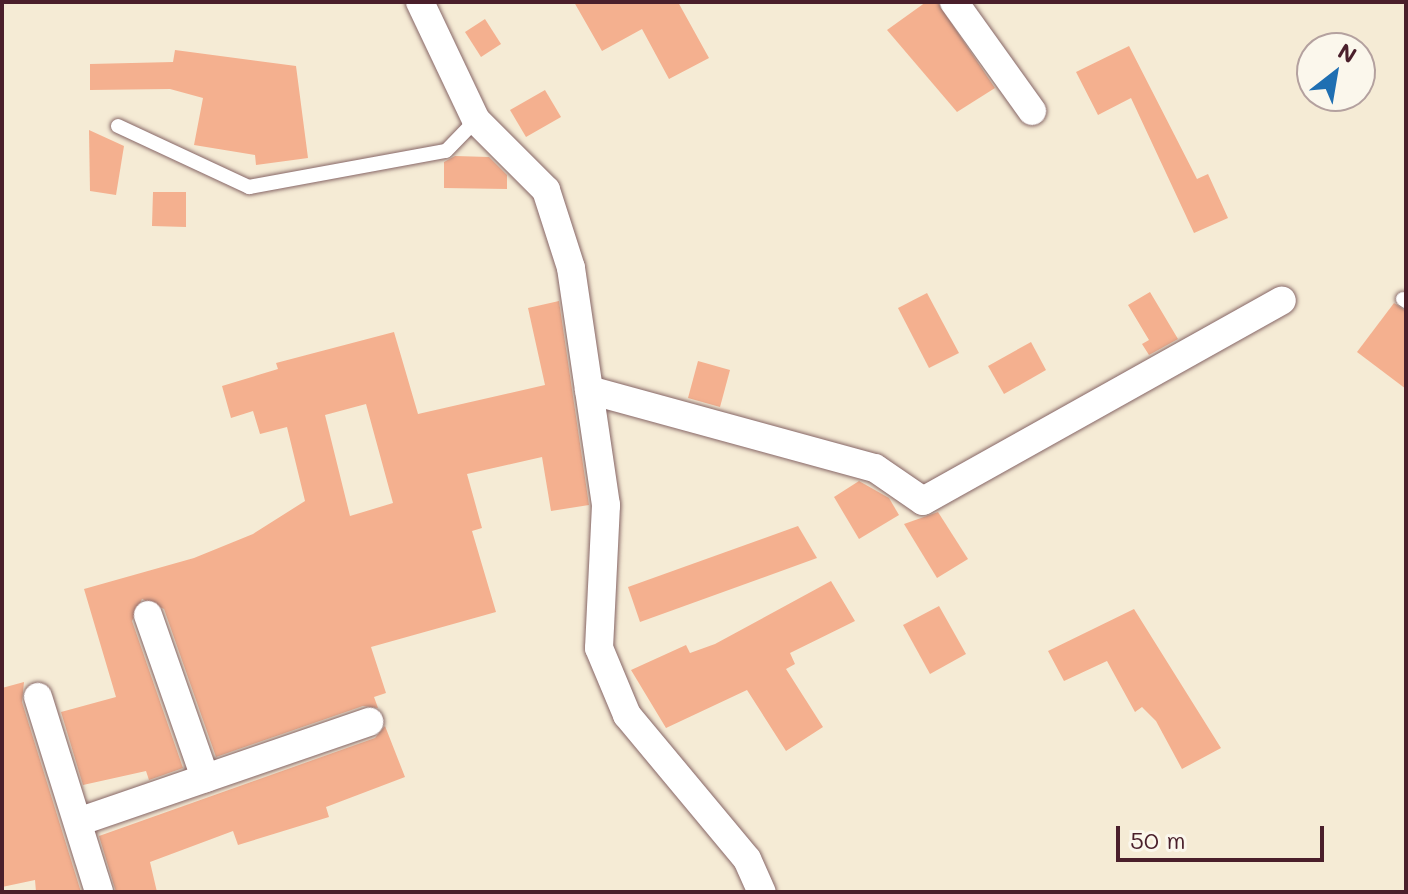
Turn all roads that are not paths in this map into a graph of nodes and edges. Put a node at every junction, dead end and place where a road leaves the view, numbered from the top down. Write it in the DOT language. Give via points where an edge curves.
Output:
graph roads {
  1 [pos="420,2"];
  2 [pos="954,2"];
  3 [pos="1032,111"];
  4 [pos="476,120"];
  5 [pos="118,126"];
  6 [pos="1282,300"];
  7 [pos="589,390"];
  8 [pos="148,615"];
  9 [pos="38,697"];
  10 [pos="369,722"];
  11 [pos="205,778"];
  12 [pos="81,821"];
  13 [pos="99,892"];
  14 [pos="762,892"];
  1 -- 4 [label="street"];
  2 -- 3 [label="street"];
  4 -- 5 [label="lane" via="446,151 249,187"];
  4 -- 7 [label="street" via="546,190 571,268"];
  6 -- 7 [label="street" via="923,501 875,468"];
  7 -- 14 [label="street" via="606,505 599,648 627,715 747,859"];
  8 -- 11 [label="street"];
  9 -- 12 [label="street"];
  10 -- 11 [label="street"];
  11 -- 12 [label="street"];
  12 -- 13 [label="street"];
}
